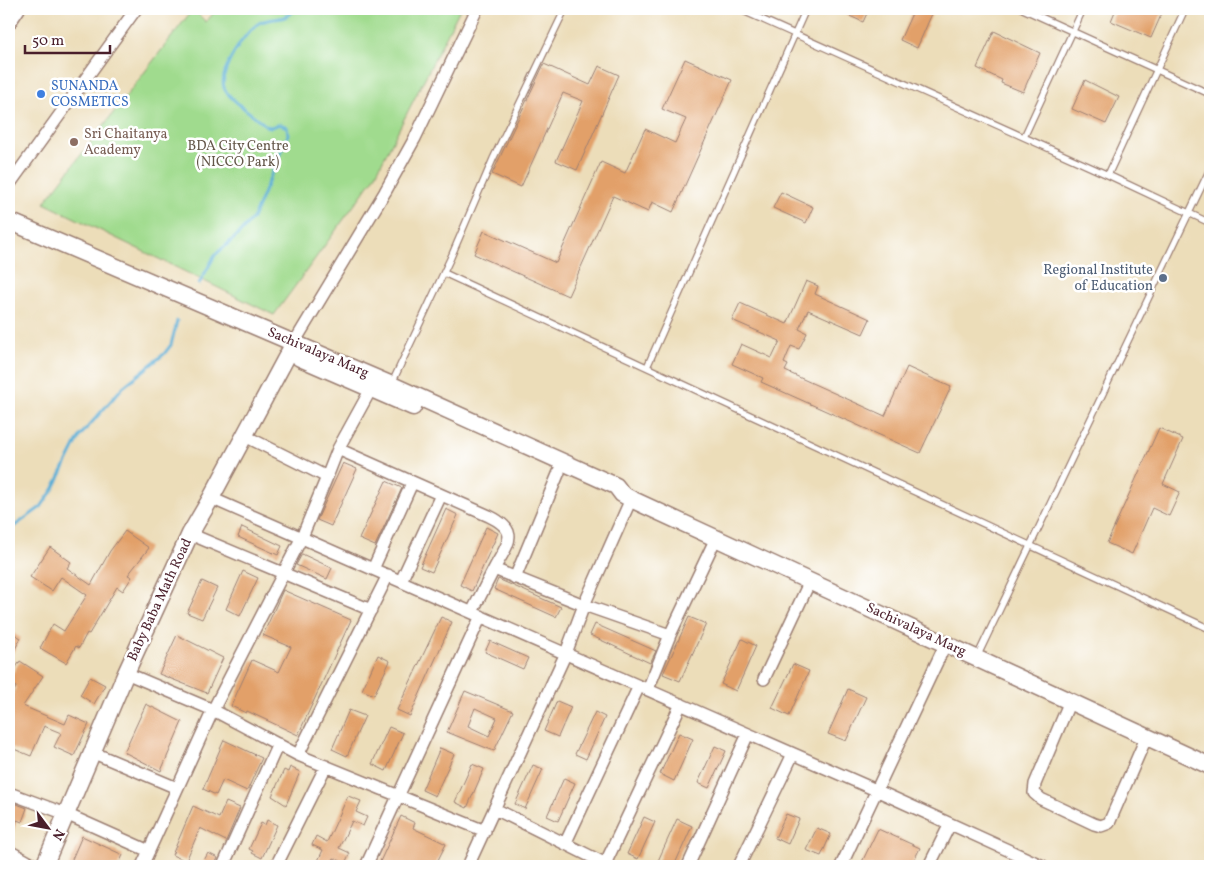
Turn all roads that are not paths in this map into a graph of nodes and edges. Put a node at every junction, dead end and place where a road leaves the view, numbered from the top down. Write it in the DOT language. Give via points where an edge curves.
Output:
graph roads {
  1 [pos="18,9"];
  2 [pos="136,9"];
  3 [pos="477,9"];
  4 [pos="565,9"];
  5 [pos="739,9"];
  6 [pos="806,9"];
  7 [pos="1023,9"];
  8 [pos="1083,9"];
  9 [pos="1185,9"];
  10 [pos="9,24"];
  11 [pos="1072,32"];
  12 [pos="794,34"];
  13 [pos="1156,69"];
  14 [pos="1210,94"];
  15 [pos="1024,137"];
  16 [pos="1210,169"];
  17 [pos="1108,175"];
  18 [pos="9,186"];
  19 [pos="1190,214"];
  20 [pos="9,221"];
  21 [pos="1210,223"];
  22 [pos="9,232"];
  23 [pos="444,273"];
  24 [pos="291,348"];
  25 [pos="647,367"];
  26 [pos="392,385"];
  27 [pos="371,389"];
  28 [pos="243,435"];
  29 [pos="338,449"];
  30 [pos="559,472"];
  31 [pos="327,477"];
  32 [pos="412,483"];
  33 [pos="441,496"];
  34 [pos="627,496"];
  35 [pos="211,498"];
  36 [pos="190,534"];
  37 [pos="302,537"];
  38 [pos="716,538"];
  39 [pos="1031,546"];
  40 [pos="374,568"];
  41 [pos="494,569"];
  42 [pos="283,574"];
  43 [pos="388,575"];
  44 [pos="515,578"];
  45 [pos="401,580"];
  46 [pos="810,581"];
  47 [pos="584,605"];
  48 [pos="371,610"];
  49 [pos="477,614"];
  50 [pos="1210,629"];
  51 [pos="670,635"];
  52 [pos="945,645"];
  53 [pos="566,654"];
  54 [pos="977,658"];
  55 [pos="126,673"];
  56 [pos="764,678"];
  57 [pos="643,688"];
  58 [pos="1070,701"];
  59 [pos="681,704"];
  60 [pos="213,710"];
  61 [pos="748,734"];
  62 [pos="1146,738"];
  63 [pos="278,744"];
  64 [pos="94,753"];
  65 [pos="793,754"];
  66 [pos="298,755"];
  67 [pos="326,766"];
  68 [pos="1210,766"];
  69 [pos="177,788"];
  70 [pos="878,791"];
  71 [pos="9,793"];
  72 [pos="398,797"];
  73 [pos="495,809"];
  74 [pos="66,814"];
  75 [pos="950,824"];
  76 [pos="485,831"];
  77 [pos="565,844"];
  78 [pos="9,851"];
  79 [pos="149,851"];
  80 [pos="608,865"];
  81 [pos="1035,865"];
  82 [pos="36,866"];
  83 [pos="44,866"];
  84 [pos="142,866"];
  85 [pos="223,866"];
  86 [pos="276,866"];
  87 [pos="366,866"];
  88 [pos="468,866"];
  89 [pos="688,866"];
  90 [pos="739,866"];
  91 [pos="841,866"];
  92 [pos="929,866"];
  1 -- 10 [label="street"];
  2 -- 18 [label="street"];
  3 -- 24 [label="street" via="415,138"];
  4 -- 23 [label="lane"];
  5 -- 12 [label="lane"];
  6 -- 12 [label="lane"];
  7 -- 11 [label="lane"];
  8 -- 11 [label="lane"];
  9 -- 13 [label="lane"];
  11 -- 13 [label="lane"];
  11 -- 15 [label="lane"];
  12 -- 15 [label="lane"];
  12 -- 25 [label="lane"];
  13 -- 14 [label="lane"];
  13 -- 17 [label="lane"];
  15 -- 17 [label="lane"];
  16 -- 19 [label="lane"];
  17 -- 19 [label="lane"];
  19 -- 21 [label="lane"];
  19 -- 39 [label="lane"];
  20 -- 24 [label="main road, Sachivalaya Marg"];
  22 -- 24 [label="main road, Sachivalaya Marg"];
  23 -- 25 [label="lane"];
  23 -- 26 [label="lane"];
  24 -- 26 [label="main road, Sachivalaya Marg"];
  24 -- 27 [label="main road, Sachivalaya Marg"];
  24 -- 28 [label="main road, Baby Baba Math Road"];
  25 -- 39 [label="lane"];
  26 -- 34 [label="main road, Sachivalaya Marg" via="616,486"];
  27 -- 29 [label="street"];
  27 -- 30 [label="main road, Sachivalaya Marg"];
  28 -- 31 [label="street"];
  28 -- 35 [label="main road, Baby Baba Math Road"];
  29 -- 31 [label="street"];
  29 -- 32 [label="street"];
  30 -- 34 [label="main road, Sachivalaya Marg" via="612,497"];
  30 -- 44 [label="street"];
  31 -- 37 [label="street"];
  32 -- 33 [label="street"];
  32 -- 40 [label="street"];
  33 -- 41 [label="street" via="506,526 510,538"];
  33 -- 45 [label="street"];
  34 -- 38 [label="main road, Sachivalaya Marg"];
  34 -- 47 [label="street"];
  35 -- 36 [label="main road, Baby Baba Math Road"];
  35 -- 37 [label="street"];
  36 -- 42 [label="street"];
  36 -- 55 [label="main road, Baby Baba Math Road"];
  37 -- 40 [label="street"];
  37 -- 42 [label="street"];
  38 -- 46 [label="main road, Sachivalaya Marg"];
  38 -- 51 [label="street"];
  39 -- 50 [label="lane"];
  39 -- 54 [label="lane"];
  40 -- 43 [label="street"];
  41 -- 44 [label="street"];
  41 -- 49 [label="street"];
  42 -- 48 [label="street"];
  42 -- 60 [label="street"];
  43 -- 45 [label="street"];
  43 -- 48 [label="street"];
  44 -- 47 [label="street"];
  45 -- 49 [label="street"];
  46 -- 52 [label="main road, Sachivalaya Marg"];
  46 -- 56 [label="street"];
  47 -- 51 [label="street"];
  47 -- 53 [label="street"];
  48 -- 66 [label="street"];
  49 -- 53 [label="street"];
  49 -- 72 [label="street"];
  51 -- 57 [label="street"];
  52 -- 54 [label="main road, Sachivalaya Marg"];
  52 -- 70 [label="street"];
  53 -- 57 [label="street"];
  53 -- 73 [label="street"];
  54 -- 58 [label="main road, Sachivalaya Marg"];
  55 -- 60 [label="street"];
  55 -- 64 [label="main road, Baby Baba Math Road"];
  57 -- 59 [label="street"];
  57 -- 77 [label="street"];
  58 -- 62 [label="main road, Sachivalaya Marg"];
  58 -- 62 [label="street" via="1035,784 1034,793 1041,799 1094,824 1109,823"];
  59 -- 61 [label="street"];
  59 -- 80 [label="street"];
  60 -- 63 [label="street"];
  60 -- 69 [label="street"];
  61 -- 65 [label="street"];
  61 -- 89 [label="street"];
  62 -- 68 [label="main road, Sachivalaya Marg"];
  63 -- 66 [label="street"];
  63 -- 85 [label="street"];
  64 -- 69 [label="street"];
  64 -- 74 [label="main road, Baby Baba Math Road"];
  65 -- 70 [label="street"];
  65 -- 90 [label="street"];
  66 -- 67 [label="street"];
  67 -- 72 [label="street"];
  67 -- 86 [label="street"];
  69 -- 79 [label="street"];
  70 -- 75 [label="street"];
  70 -- 91 [label="street"];
  71 -- 74 [label="street"];
  72 -- 76 [label="street"];
  72 -- 87 [label="street"];
  73 -- 76 [label="street"];
  73 -- 77 [label="street"];
  74 -- 79 [label="street"];
  74 -- 83 [label="main road, Baby Baba Math Road"];
  75 -- 81 [label="street"];
  75 -- 92 [label="street"];
  76 -- 88 [label="street"];
  77 -- 80 [label="street"];
  78 -- 82 [label="street"];
  79 -- 84 [label="street"];
}
